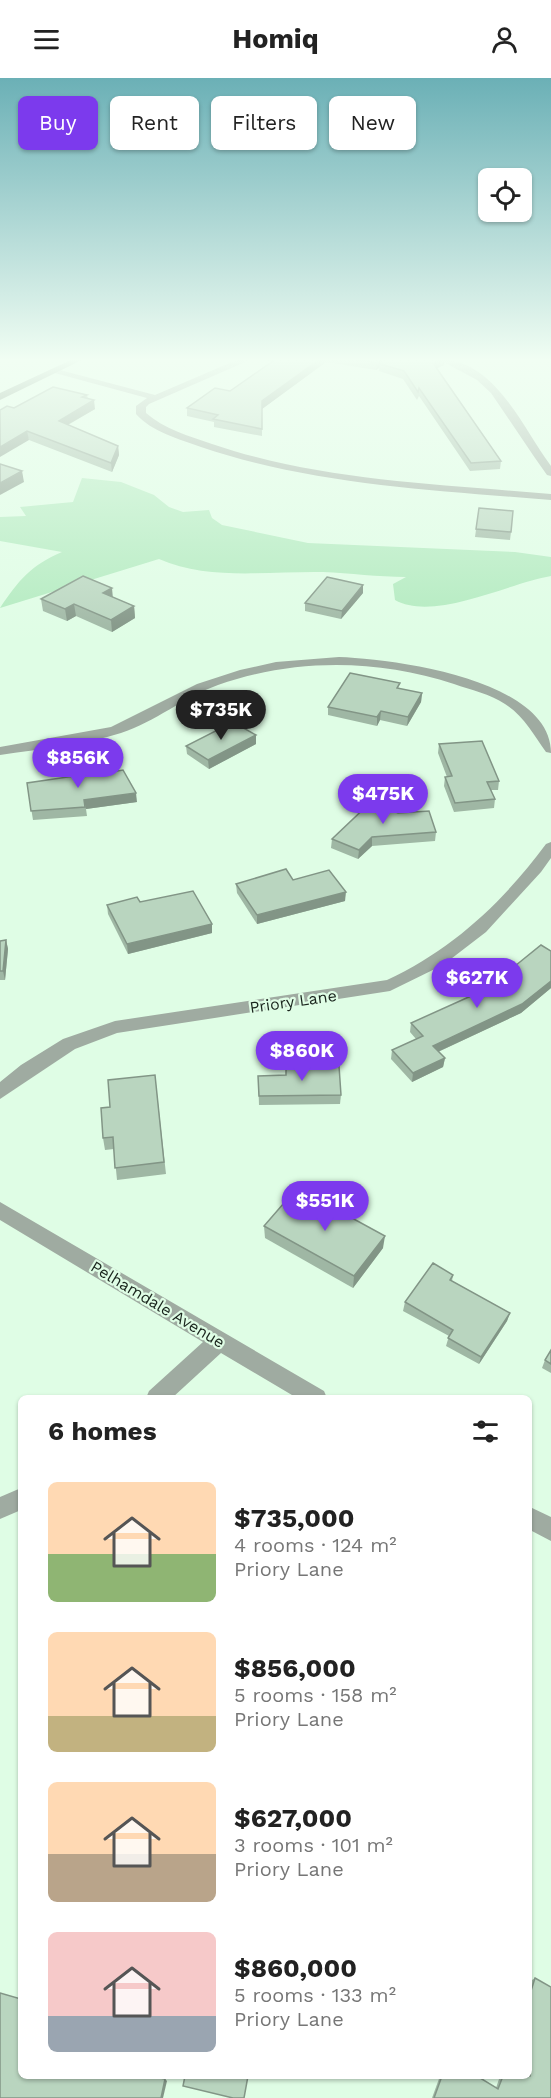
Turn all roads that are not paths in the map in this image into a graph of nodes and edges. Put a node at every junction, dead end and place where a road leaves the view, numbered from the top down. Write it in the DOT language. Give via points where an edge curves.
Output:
graph roads {
  1 [pos="229,453"];
  2 [pos="538,453"];
  3 [pos="551,473"];
  4 [pos="551,496"];
  5 [pos="551,749"];
  6 [pos="0,751"];
  7 [pos="551,847"];
  8 [pos="0,1092"];
  9 [pos="0,1210"];
  10 [pos="219,1341"];
  11 [pos="161,1395"];
  12 [pos="311,1395"];
  13 [pos="18,1500"];
  14 [pos="0,1508"];
  15 [pos="532,1519"];
  16 [pos="551,1529"];
  1 -- 4 [label="street" via="333,477"];
  2 -- 3 [label="street"];
  5 -- 6 [label="street" via="532,722 509,700 401,664 353,660 299,662 236,674 116,730"];
  7 -- 8 [label="street, Priory Lane" via="526,880 488,918 421,973 390,986 115,1027 69,1044"];
  9 -- 10 [label="street, Pelhamdale Avenue"];
  10 -- 11 [label="street"];
  10 -- 12 [label="street, Pelhamdale Avenue"];
  13 -- 14 [label="street"];
  15 -- 16 [label="street"];
}
